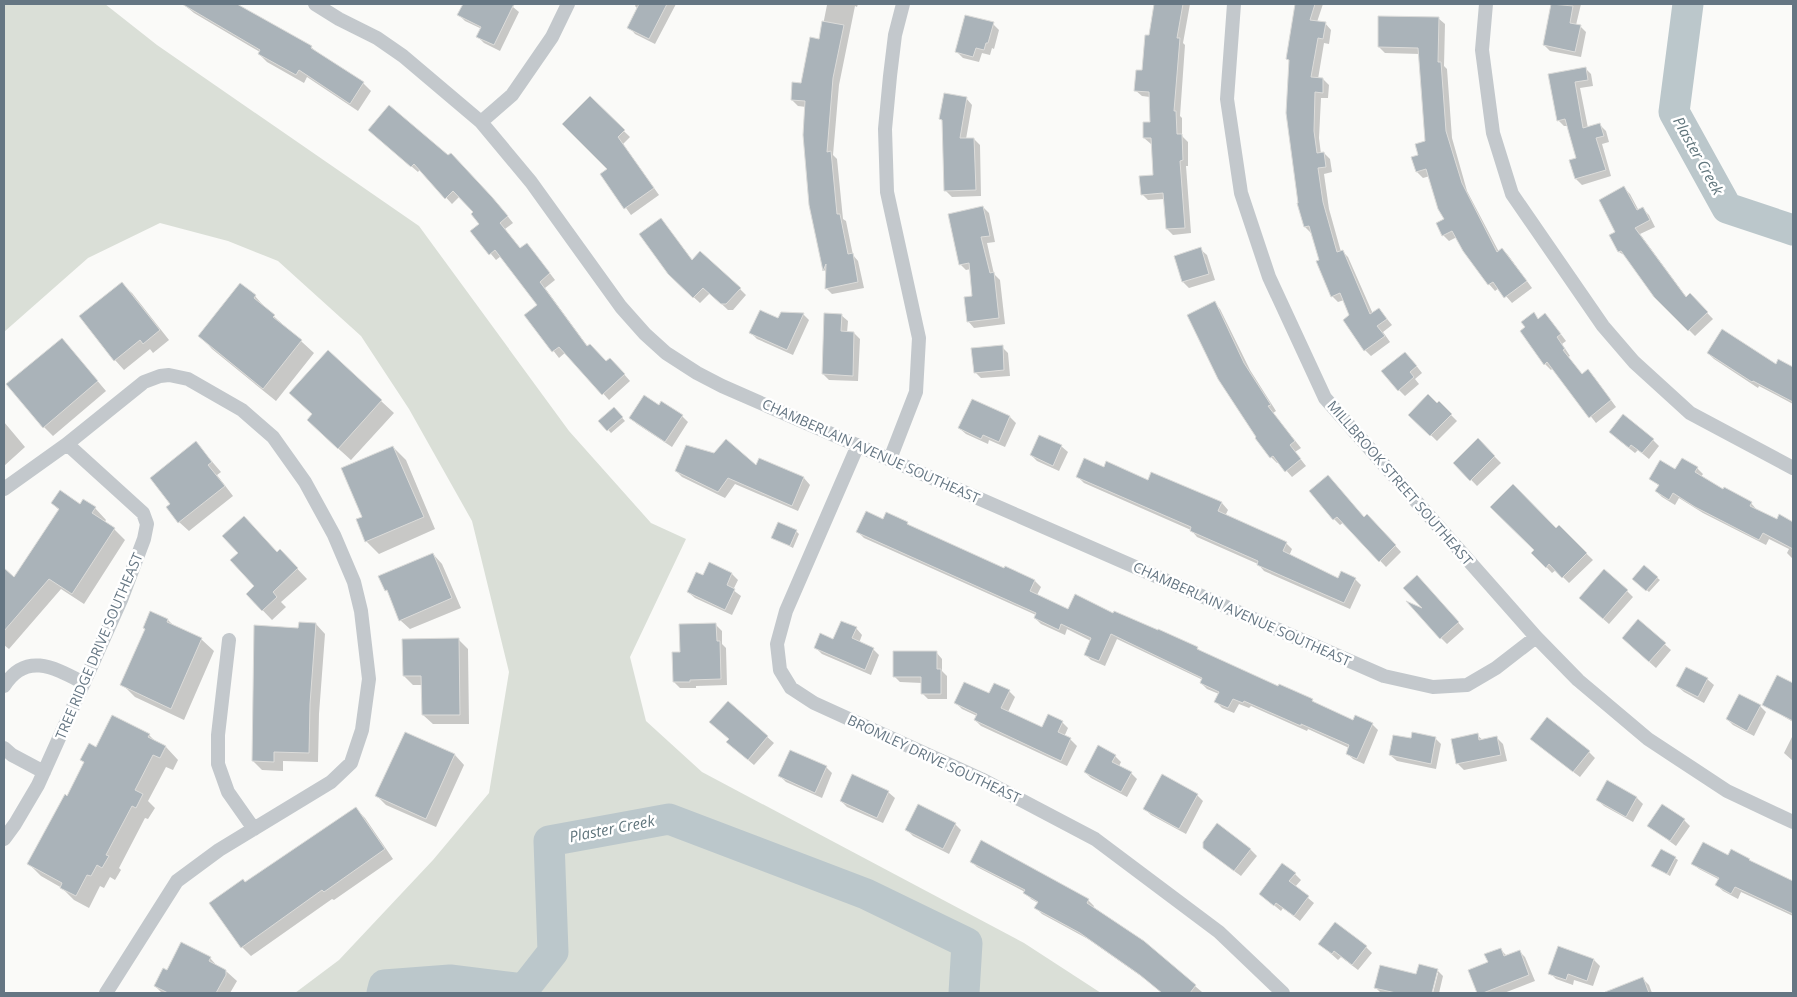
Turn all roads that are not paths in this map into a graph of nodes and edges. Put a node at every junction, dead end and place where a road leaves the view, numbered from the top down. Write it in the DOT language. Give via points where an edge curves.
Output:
graph roads {
  1 [pos="315,4"];
  2 [pos="568,4"];
  3 [pos="904,4"];
  4 [pos="1234,4"];
  5 [pos="1486,4"];
  6 [pos="481,122"];
  7 [pos="67,444"];
  8 [pos="858,445"];
  9 [pos="890,459"];
  10 [pos="1793,468"];
  11 [pos="4,489"];
  12 [pos="1536,637"];
  13 [pos="230,640"];
  14 [pos="84,683"];
  15 [pos="4,686"];
  16 [pos="4,748"];
  17 [pos="44,772"];
  18 [pos="1793,822"];
  19 [pos="254,830"];
  20 [pos="4,839"];
  21 [pos="106,993"];
  22 [pos="1283,993"];
  1 -- 6 [label="street, CHAMBERLAIN AVENUE SOUTHEAST" via="403,56"];
  2 -- 6 [label="street" via="552,37 512,95"];
  3 -- 9 [label="street" via="895,35 885,129 887,192 919,338 916,392"];
  4 -- 12 [label="street, MILLBROOK STREET SOUTHEAST" via="1227,99 1241,192 1269,277 1326,398"];
  5 -- 10 [label="street" via="1482,50 1493,133 1512,194 1603,326 1634,362 1690,413"];
  6 -- 8 [label="street, CHAMBERLAIN AVENUE SOUTHEAST" via="531,182 621,307 666,353 722,386"];
  7 -- 11 [label="street"];
  7 -- 14 [label="street, TREE RIDGE DRIVE SOUTHEAST" via="142,513 147,524 121,600"];
  7 -- 19 [label="street" via="144,382 168,375 188,380 242,410 273,438 305,482 334,535 354,582 361,611 369,679 362,730 351,762 331,782"];
  8 -- 9 [label="street, CHAMBERLAIN AVENUE SOUTHEAST"];
  8 -- 22 [label="street, BROMLEY DRIVE SOUTHEAST" via="783,620 777,644 780,670 791,688 814,703 981,779 1095,839 1219,932"];
  9 -- 12 [label="street, CHAMBERLAIN AVENUE SOUTHEAST" via="1384,676 1433,686 1467,685 1496,668"];
  12 -- 18 [label="street, MILLBROOK STREET SOUTHEAST" via="1578,680 1648,739 1727,791"];
  13 -- 19 [label="street" via="218,735 218,764 228,792"];
  14 -- 15 [label="street" via="54,668 38,665 23,668"];
  14 -- 17 [label="street, TREE RIDGE DRIVE SOUTHEAST"];
  16 -- 17 [label="street"];
  17 -- 20 [label="street, TREE RIDGE DRIVE SOUTHEAST"];
  19 -- 21 [label="street" via="218,850 177,882"];
}
